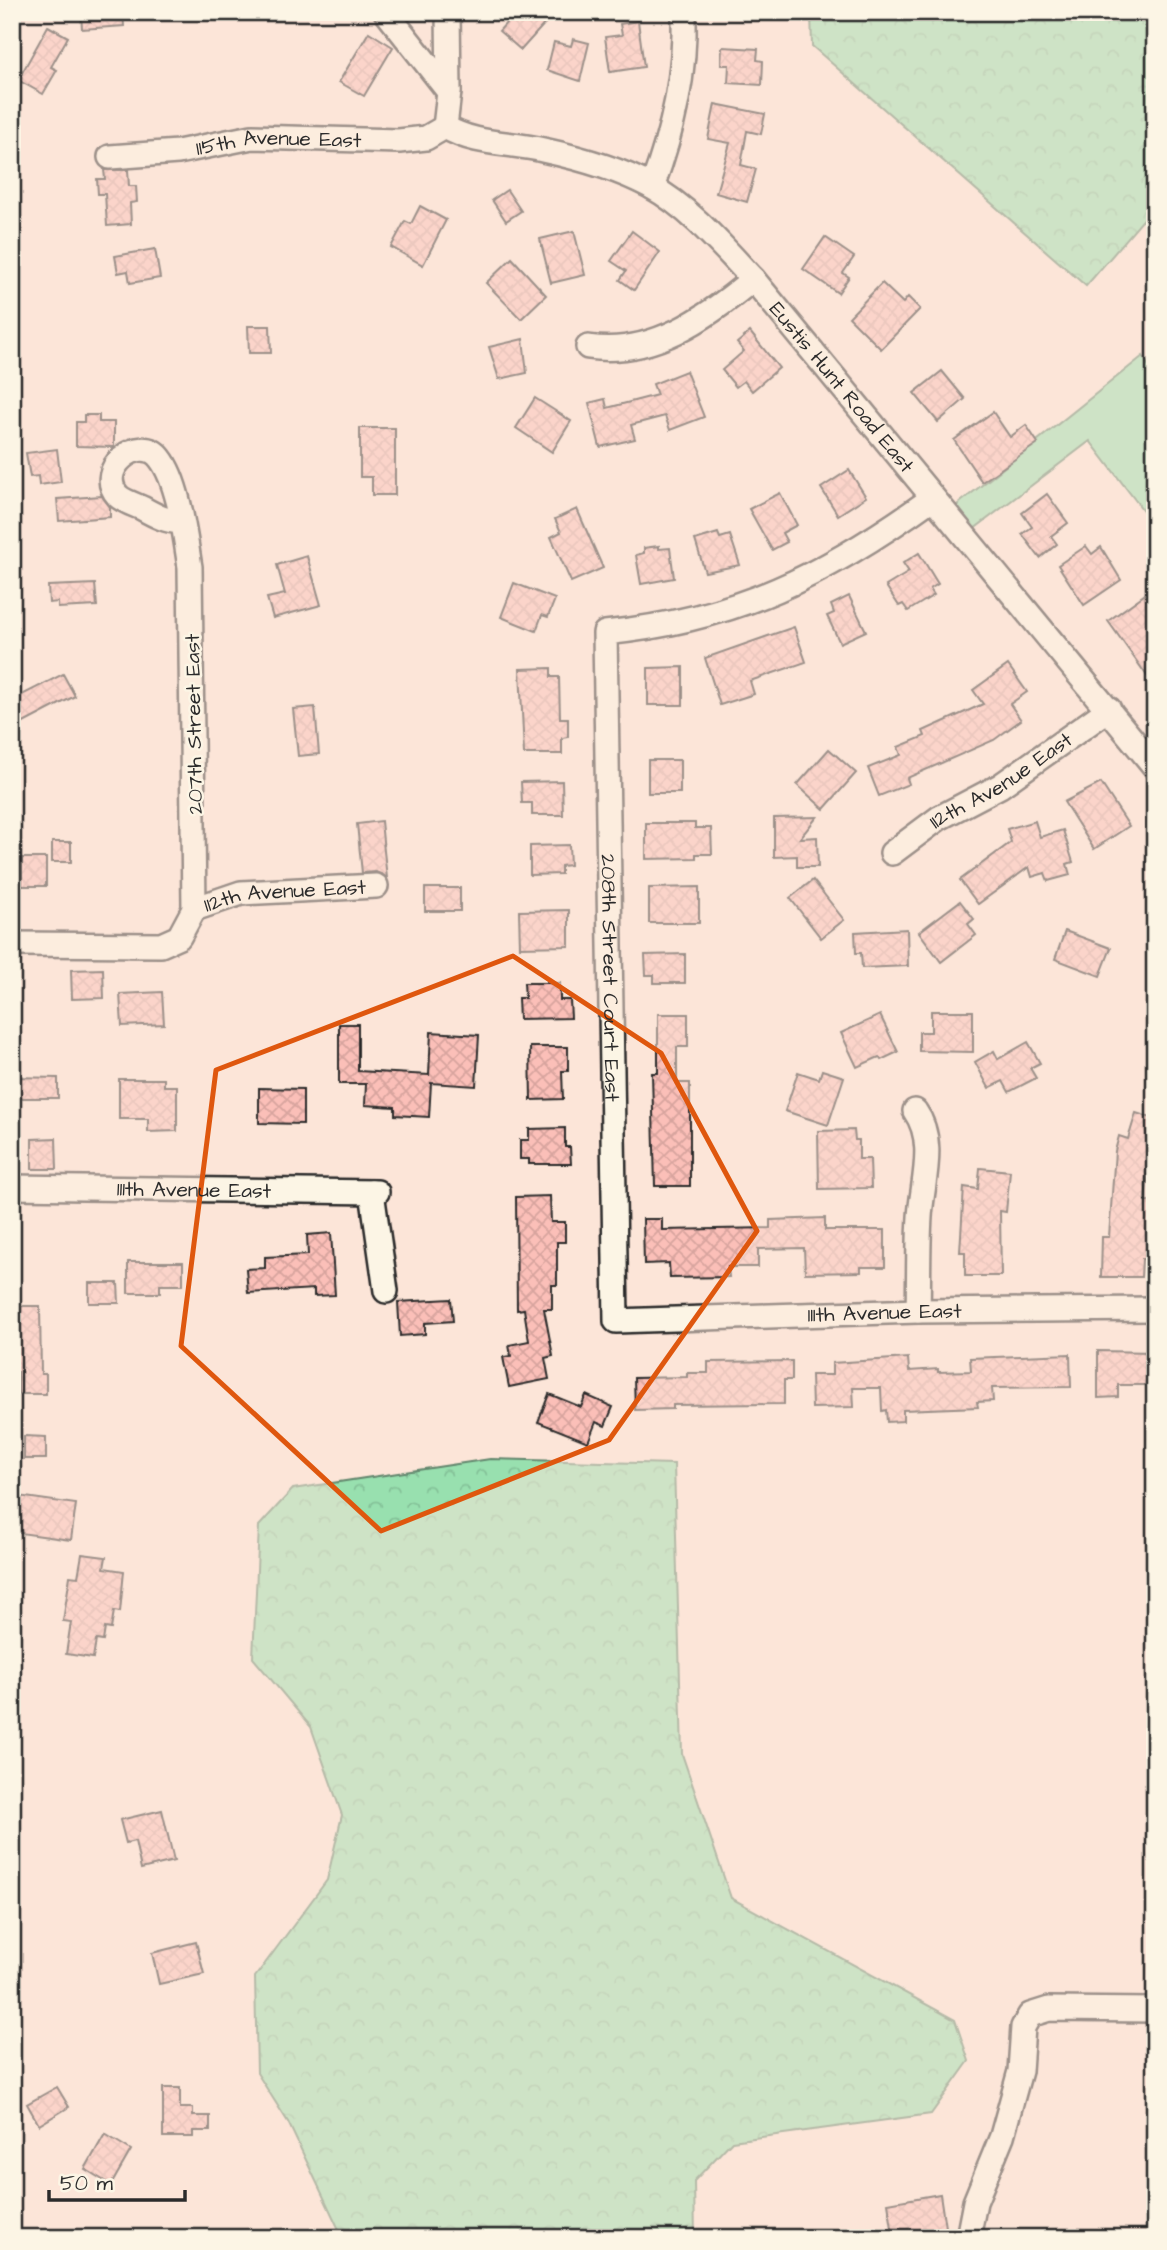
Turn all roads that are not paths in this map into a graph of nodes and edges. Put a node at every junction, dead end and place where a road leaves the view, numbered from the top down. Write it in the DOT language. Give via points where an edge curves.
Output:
graph roads {
  1 [pos="386,12"];
  2 [pos="448,12"];
  3 [pos="684,12"];
  4 [pos="449,92"];
  5 [pos="445,127"];
  6 [pos="110,157"];
  7 [pos="652,187"];
  8 [pos="753,279"];
  9 [pos="588,347"];
  10 [pos="931,499"];
  11 [pos="182,522"];
  12 [pos="1109,709"];
  13 [pos="1155,767"];
  14 [pos="892,853"];
  15 [pos="376,886"];
  16 [pos="190,917"];
  17 [pos="12,944"];
  18 [pos="915,1111"];
  19 [pos="12,1187"];
  20 [pos="386,1291"];
  21 [pos="1155,1309"];
  22 [pos="918,1311"];
  23 [pos="616,1321"];
  24 [pos="1155,2010"];
  25 [pos="968,2238"];
  1 -- 4 [label="street"];
  2 -- 4 [label="street"];
  3 -- 7 [label="street" via="678,102"];
  4 -- 5 [label="street"];
  5 -- 6 [label="street, 115th Avenue East" via="426,138 399,141 251,136 178,152"];
  5 -- 7 [label="street, Eustis Hunt Road East" via="475,140 587,161"];
  7 -- 8 [label="street, Eustis Hunt Road East" via="696,220"];
  8 -- 9 [label="street" via="723,305 677,332 628,348"];
  8 -- 10 [label="street, Eustis Hunt Road East"];
  10 -- 12 [label="street, Eustis Hunt Road East"];
  10 -- 23 [label="street, 208th Street Court East" via="870,543 779,592 668,625 605,633"];
  11 -- 16 [label="street, 207th Street East" via="193,611"];
  12 -- 13 [label="street, Eustis Hunt Road East"];
  12 -- 14 [label="street, 112th Avenue East" via="1000,786 939,818"];
  15 -- 16 [label="street, 112th Avenue East" via="241,893"];
  16 -- 17 [label="street, 112th Avenue East" via="179,937 161,945"];
  18 -- 22 [label="street" via="924,1123 927,1144"];
  19 -- 20 [label="street, 111th Avenue East" via="375,1192"];
  21 -- 22 [label="street, 111th Avenue East"];
  22 -- 23 [label="street, 111th Avenue East"];
  24 -- 25 [label="street" via="1049,2009 1030,2015 1023,2027 1020,2071 1002,2136 975,2202"];
}
